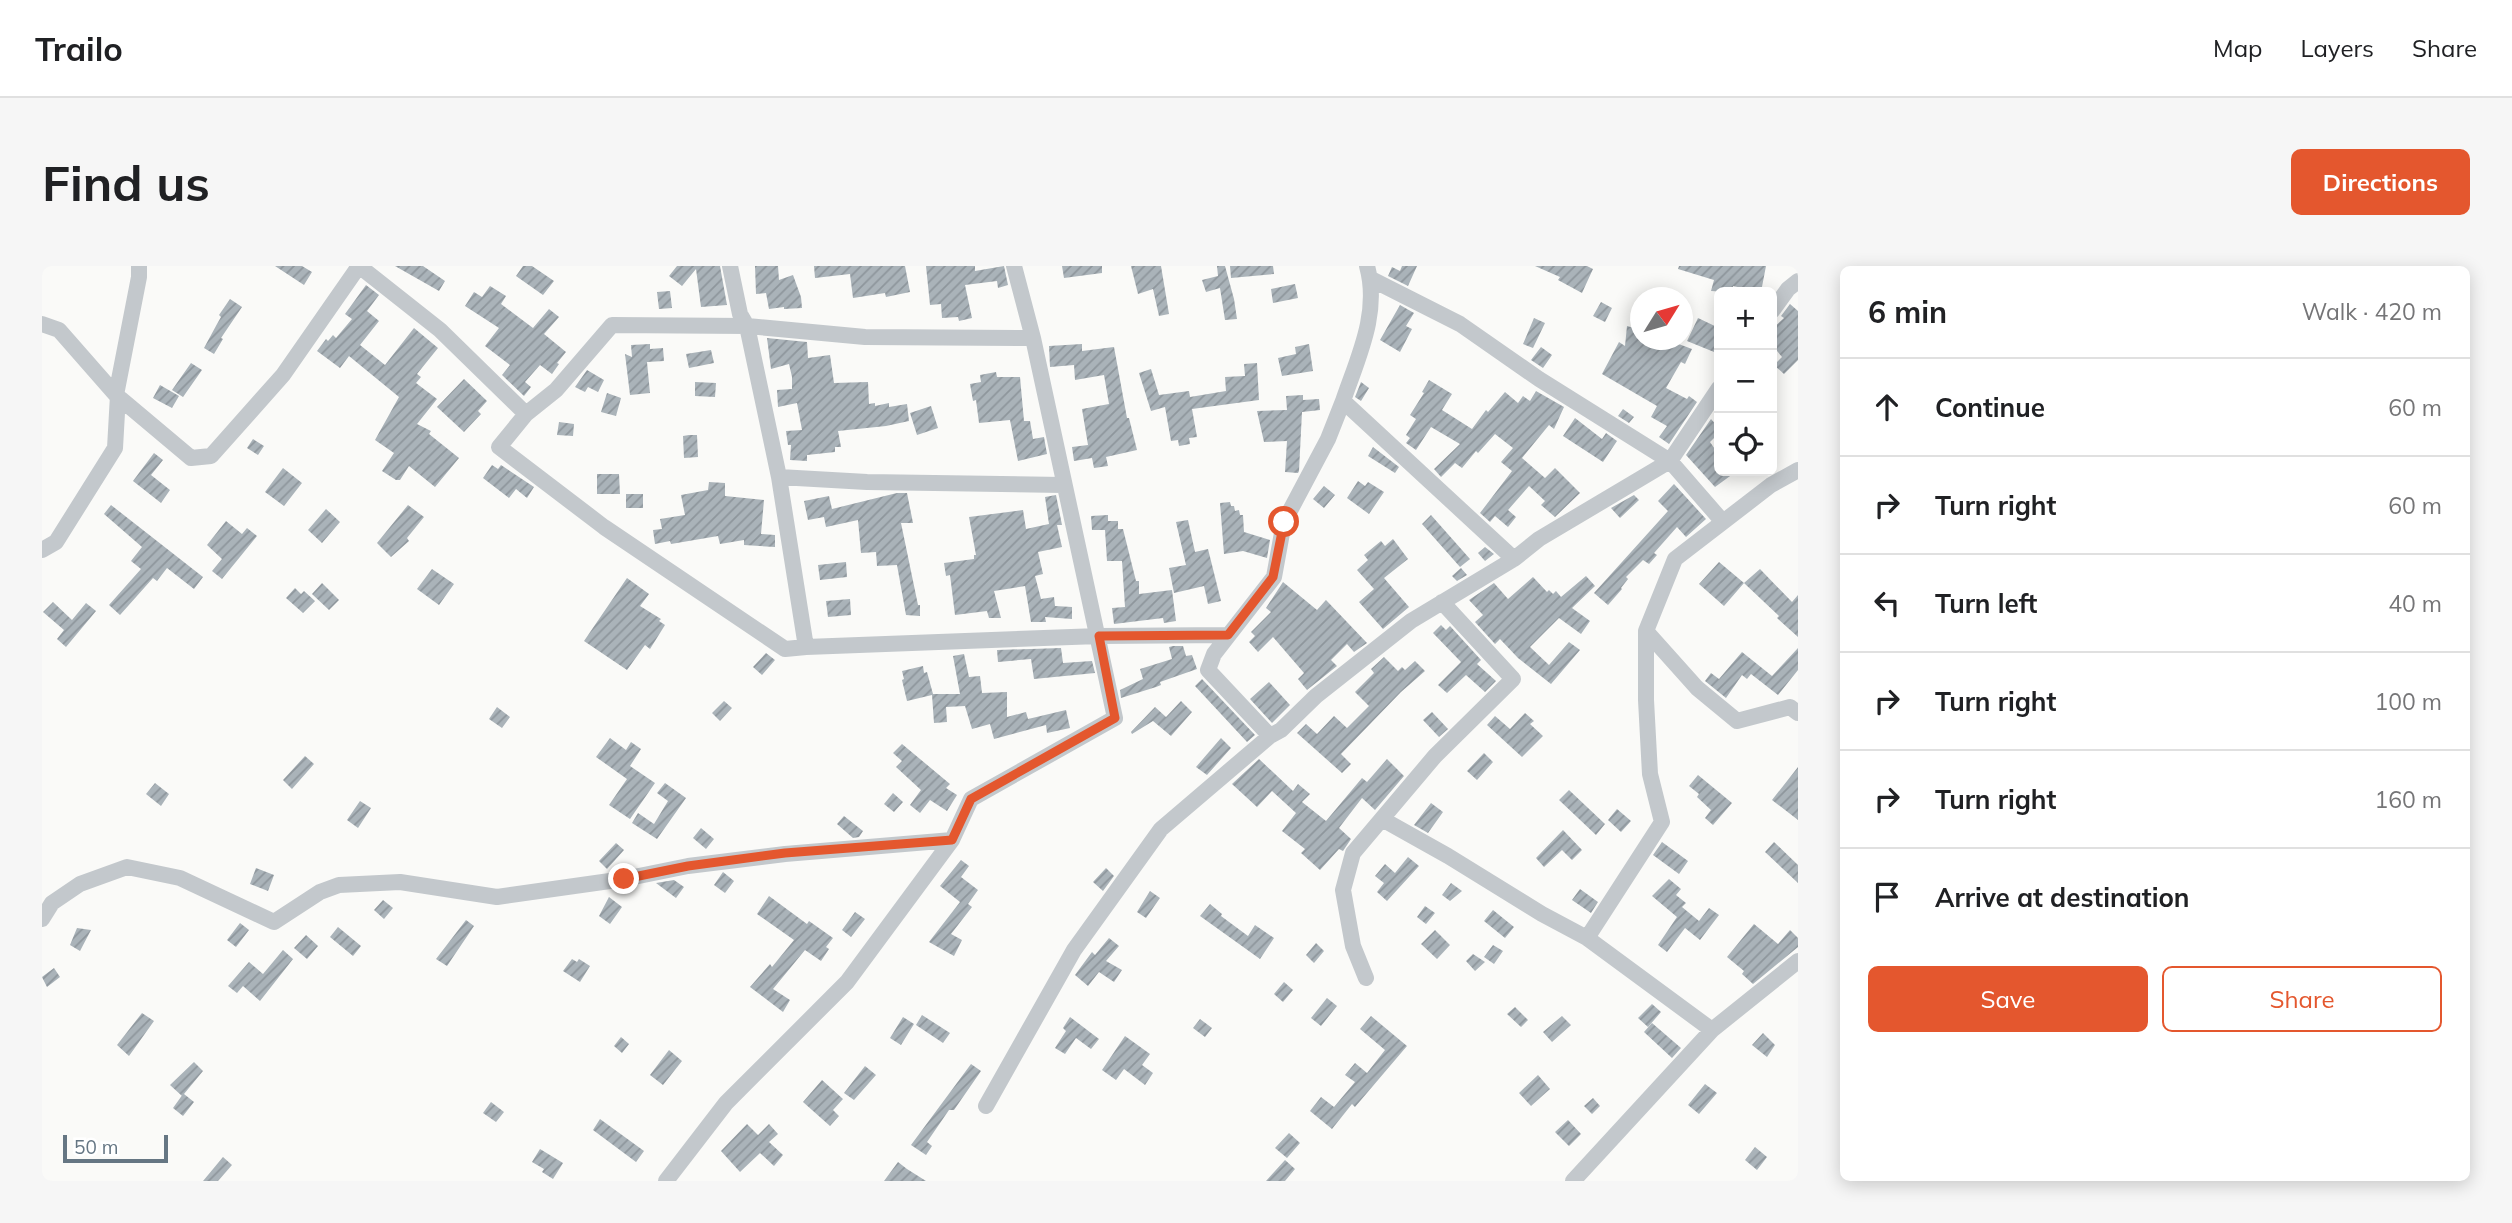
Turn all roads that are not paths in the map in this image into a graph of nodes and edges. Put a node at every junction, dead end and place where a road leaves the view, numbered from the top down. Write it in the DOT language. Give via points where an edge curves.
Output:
graph roads {
  1 [pos="139,266"];
  2 [pos="359,266"];
  3 [pos="730,266"];
  4 [pos="1014,266"];
  5 [pos="1369,273"];
  6 [pos="1798,281"];
  7 [pos="1777,304"];
  8 [pos="42,324"];
  9 [pos="747,326"];
  10 [pos="1033,338"];
  11 [pos="117,395"];
  12 [pos="1714,395"];
  13 [pos="1342,401"];
  14 [pos="526,414"];
  15 [pos="1670,461"];
  16 [pos="1798,470"];
  17 [pos="779,477"];
  18 [pos="1063,485"];
  19 [pos="1723,522"];
  20 [pos="42,550"];
  21 [pos="1514,559"];
  22 [pos="1442,602"];
  23 [pos="1647,631"];
  24 [pos="1228,635"];
  25 [pos="1099,636"];
  26 [pos="806,647"];
  27 [pos="1798,713"];
  28 [pos="1269,736"];
  29 [pos="1382,819"];
  30 [pos="952,840"];
  31 [pos="42,919"];
  32 [pos="1587,938"];
  33 [pos="1798,961"];
  34 [pos="1366,978"];
  35 [pos="1712,1030"];
  36 [pos="986,1106"];
  37 [pos="666,1181"];
  38 [pos="1573,1181"];
  1 -- 11 [label="street"];
  2 -- 11 [label="street" via="283,375 211,456 191,458"];
  2 -- 14 [label="street" via="440,330"];
  3 -- 9 [label="street"];
  4 -- 10 [label="street"];
  5 -- 13 [label="street" via="1370,322"];
  5 -- 15 [label="street" via="1460,324"];
  6 -- 7 [label="street"];
  8 -- 11 [label="street" via="59,330"];
  9 -- 10 [label="street" via="865,337"];
  9 -- 14 [label="street" via="612,325 556,390"];
  9 -- 17 [label="street"];
  10 -- 18 [label="street"];
  11 -- 20 [label="street" via="115,448 56,542"];
  12 -- 15 [label="street"];
  13 -- 21 [label="street"];
  13 -- 24 [label="street" via="1328,439 1284,522 1273,577"];
  14 -- 26 [label="street" via="499,447 604,527 785,649"];
  15 -- 19 [label="street"];
  15 -- 21 [label="street" via="1539,539"];
  16 -- 19 [label="street"];
  17 -- 18 [label="street"];
  17 -- 26 [label="street"];
  18 -- 25 [label="street"];
  19 -- 23 [label="street" via="1675,559"];
  21 -- 22 [label="street"];
  22 -- 28 [label="street" via="1375,648"];
  22 -- 29 [label="street" via="1513,679 1435,756"];
  23 -- 27 [label="street" via="1697,688 1737,721 1790,706"];
  23 -- 32 [label="street" via="1650,774 1662,822"];
  24 -- 25 [label="street"];
  24 -- 28 [label="street" via="1208,670"];
  25 -- 26 [label="street"];
  25 -- 30 [label="street" via="1115,718 971,799"];
  28 -- 36 [label="street" via="1161,830 1074,950"];
  29 -- 32 [label="street"];
  29 -- 34 [label="street" via="1353,853 1343,890 1353,946"];
  30 -- 31 [label="street" via="785,853 497,897 400,882 339,884 274,922 180,878 127,867 80,884 52,903"];
  30 -- 37 [label="street" via="847,982 726,1103"];
  32 -- 35 [label="street"];
  33 -- 35 [label="street"];
  35 -- 38 [label="street"];
}
